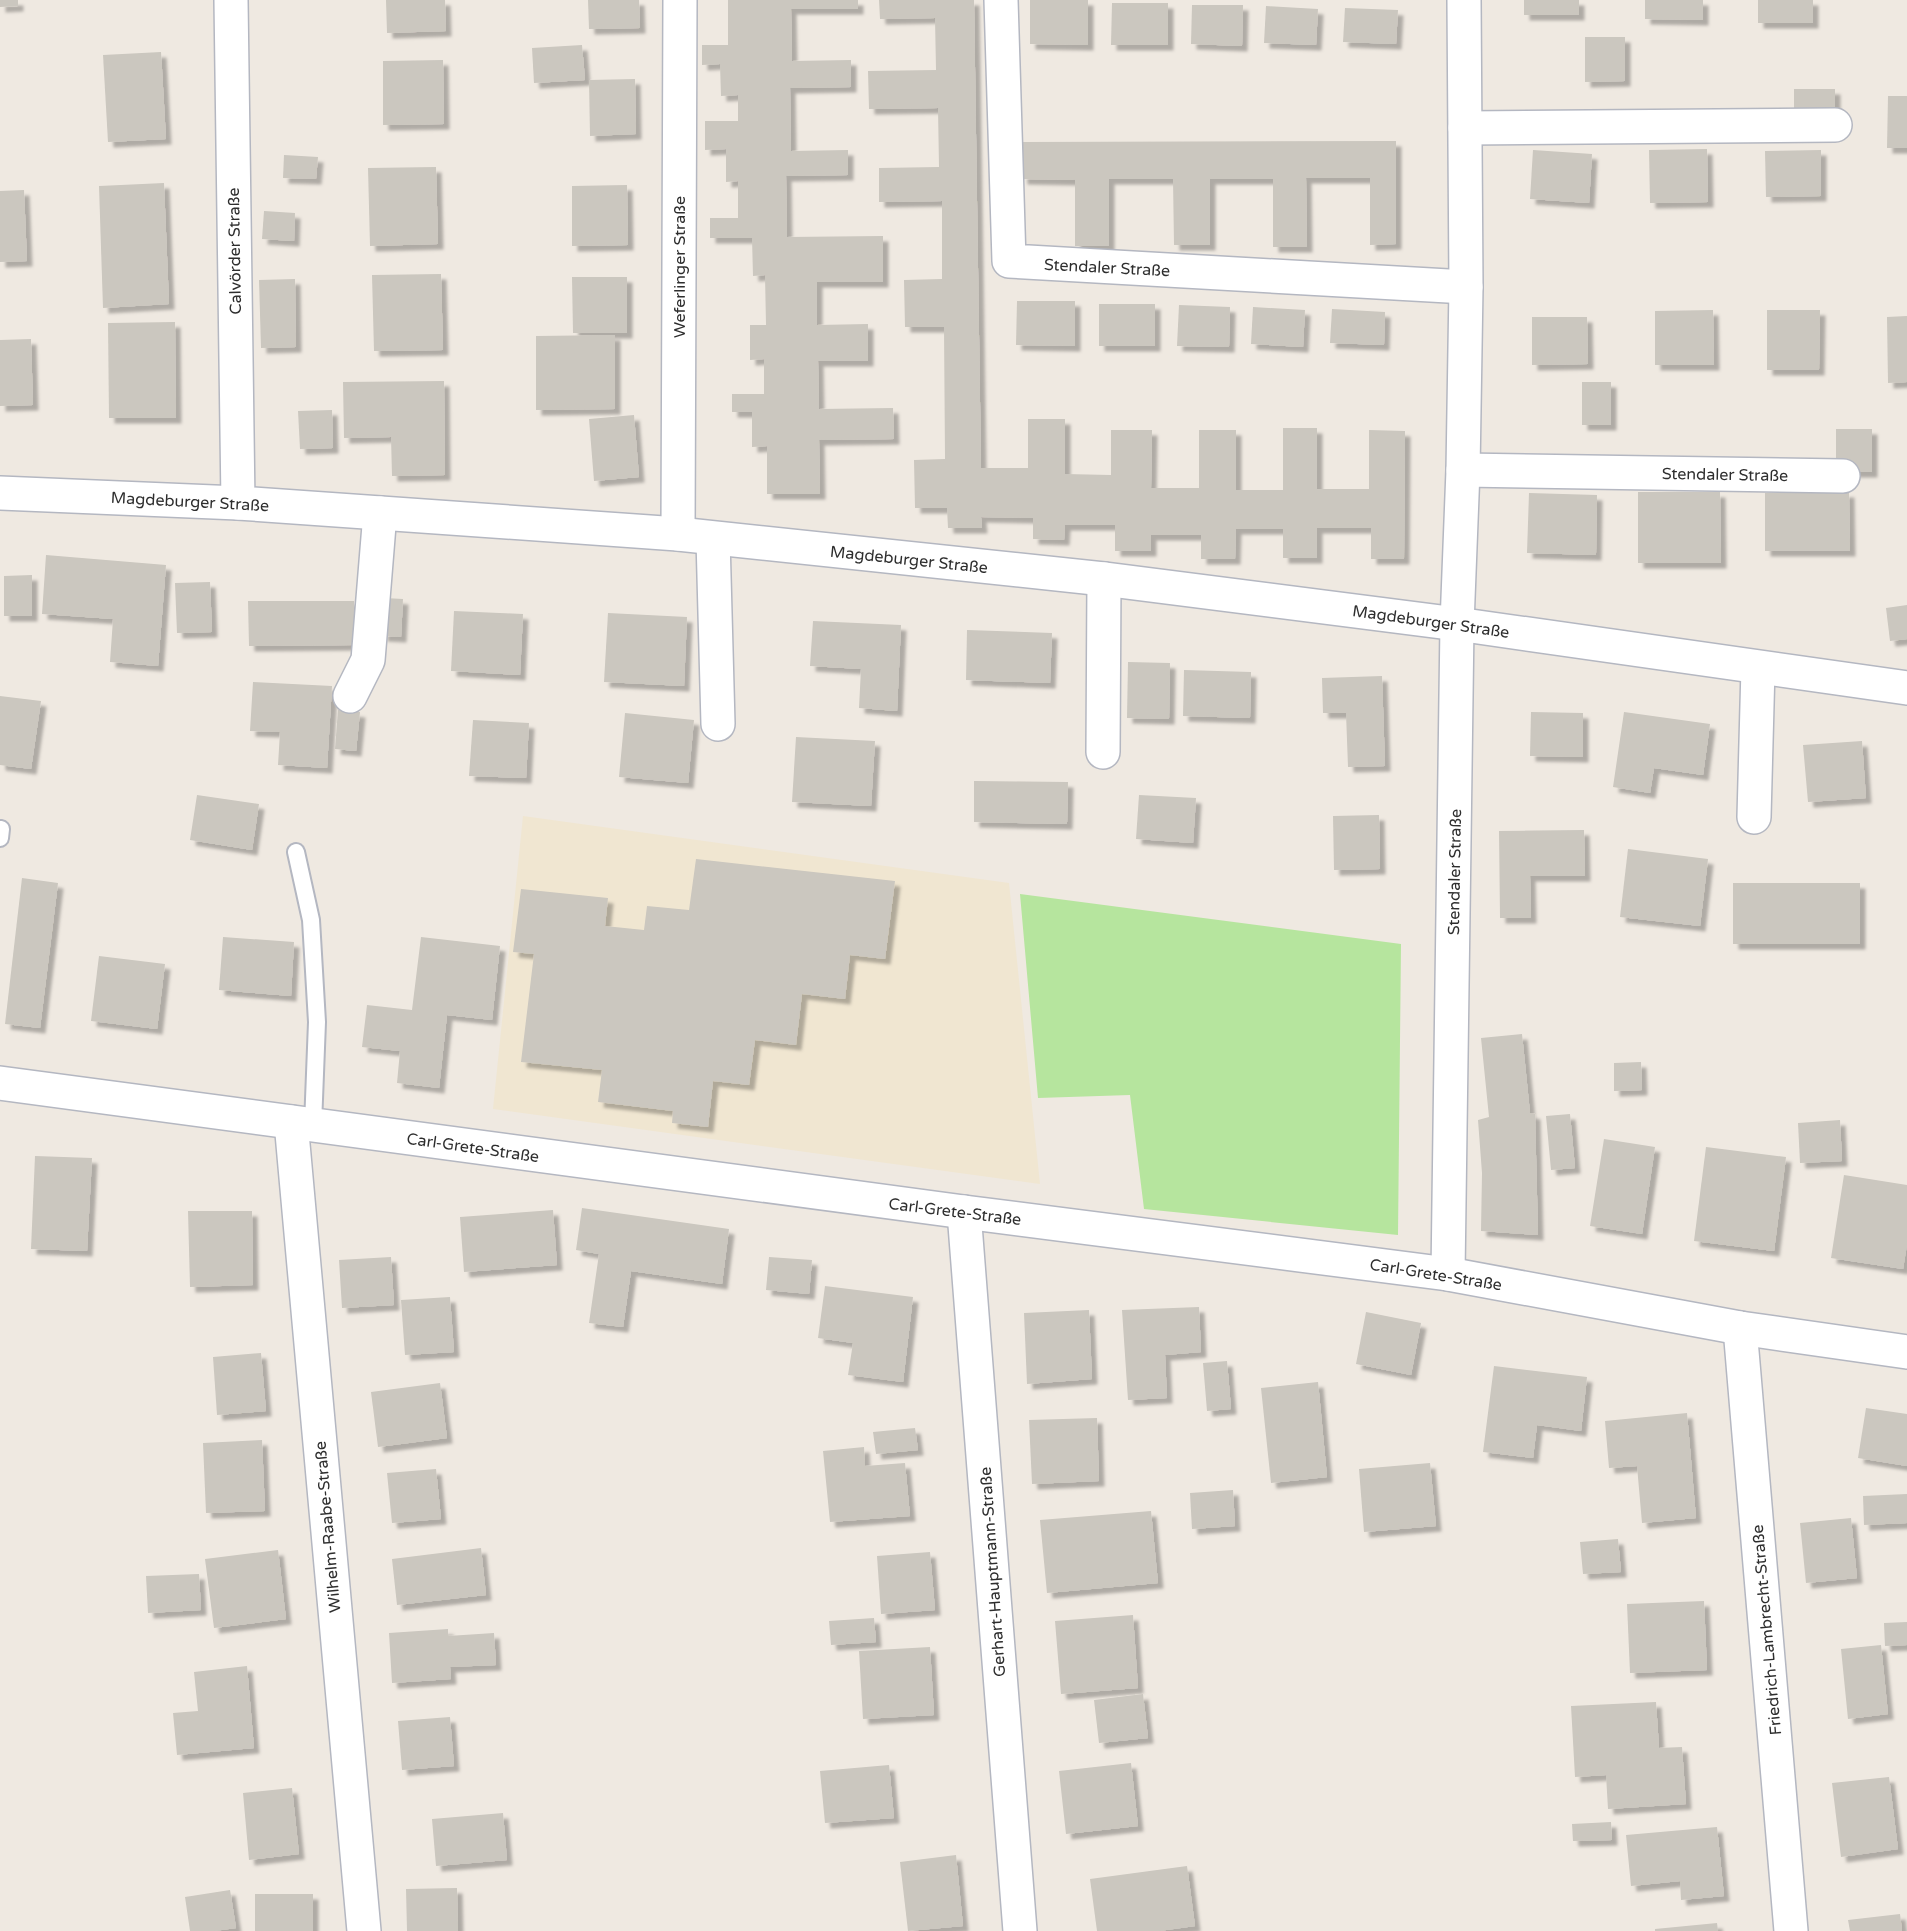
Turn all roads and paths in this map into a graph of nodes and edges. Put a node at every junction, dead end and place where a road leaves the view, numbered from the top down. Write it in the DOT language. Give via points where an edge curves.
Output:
graph roads {
  1 [pos="231,0"];
  2 [pos="681,0"];
  3 [pos="1001,0"];
  4 [pos="1464,0"];
  5 [pos="1835,125"];
  6 [pos="1465,128"];
  7 [pos="1466,287"];
  8 [pos="1463,470"];
  9 [pos="1843,476"];
  10 [pos="0,493"];
  11 [pos="238,502"];
  12 [pos="380,513"];
  13 [pos="678,534"];
  14 [pos="713,539"];
  15 [pos="1104,579"];
  16 [pos="1457,624"];
  17 [pos="1758,668"];
  18 [pos="1907,688"];
  19 [pos="350,696"];
  20 [pos="718,724"];
  21 [pos="1103,752"];
  22 [pos="1754,817"];
  23 [pos="296,852"];
  24 [pos="0,1083"];
  25 [pos="302,1124"];
  26 [pos="964,1212"];
  27 [pos="1448,1274"];
  28 [pos="1740,1328"];
  29 [pos="1907,1352"];
  30 [pos="364,1931"];
  31 [pos="1020,1931"];
  32 [pos="1791,1931"];
  1 -- 11 [label="street, Calvörder Straße"];
  2 -- 13 [label="street, Weferlinger Straße"];
  3 -- 7 [label="street, Stendaler Straße" via="1009,261"];
  4 -- 6 [label="street, Stendaler Straße"];
  5 -- 6 [label="street"];
  6 -- 7 [label="street, Stendaler Straße"];
  7 -- 8 [label="street, Stendaler Straße"];
  8 -- 9 [label="street, Stendaler Straße"];
  8 -- 16 [label="street, Stendaler Straße"];
  10 -- 11 [label="street, Magdeburger Straße"];
  11 -- 12 [label="street, Magdeburger Straße"];
  12 -- 13 [label="street, Magdeburger Straße"];
  12 -- 19 [label="street" via="368,660"];
  13 -- 14 [label="street, Magdeburger Straße"];
  14 -- 15 [label="street, Magdeburger Straße"];
  14 -- 20 [label="street"];
  15 -- 16 [label="street, Magdeburger Straße"];
  15 -- 21 [label="street"];
  16 -- 17 [label="street, Magdeburger Straße"];
  16 -- 27 [label="street, Stendaler Straße"];
  17 -- 18 [label="street, Magdeburger Straße"];
  17 -- 22 [label="street"];
  23 -- 25 [label="lane" via="311,920 317,1022"];
  24 -- 25 [label="street, Carl-Grete-Straße"];
  25 -- 26 [label="street, Carl-Grete-Straße"];
  25 -- 30 [label="street, Wilhelm-Raabe-Straße"];
  26 -- 27 [label="street, Carl-Grete-Straße"];
  26 -- 31 [label="street, Gerhart-Hauptmann-Straße"];
  27 -- 28 [label="street, Carl-Grete-Straße"];
  28 -- 29 [label="street, Carl-Grete-Straße"];
  28 -- 32 [label="street, Friedrich-Lambrecht-Straße"];
}
